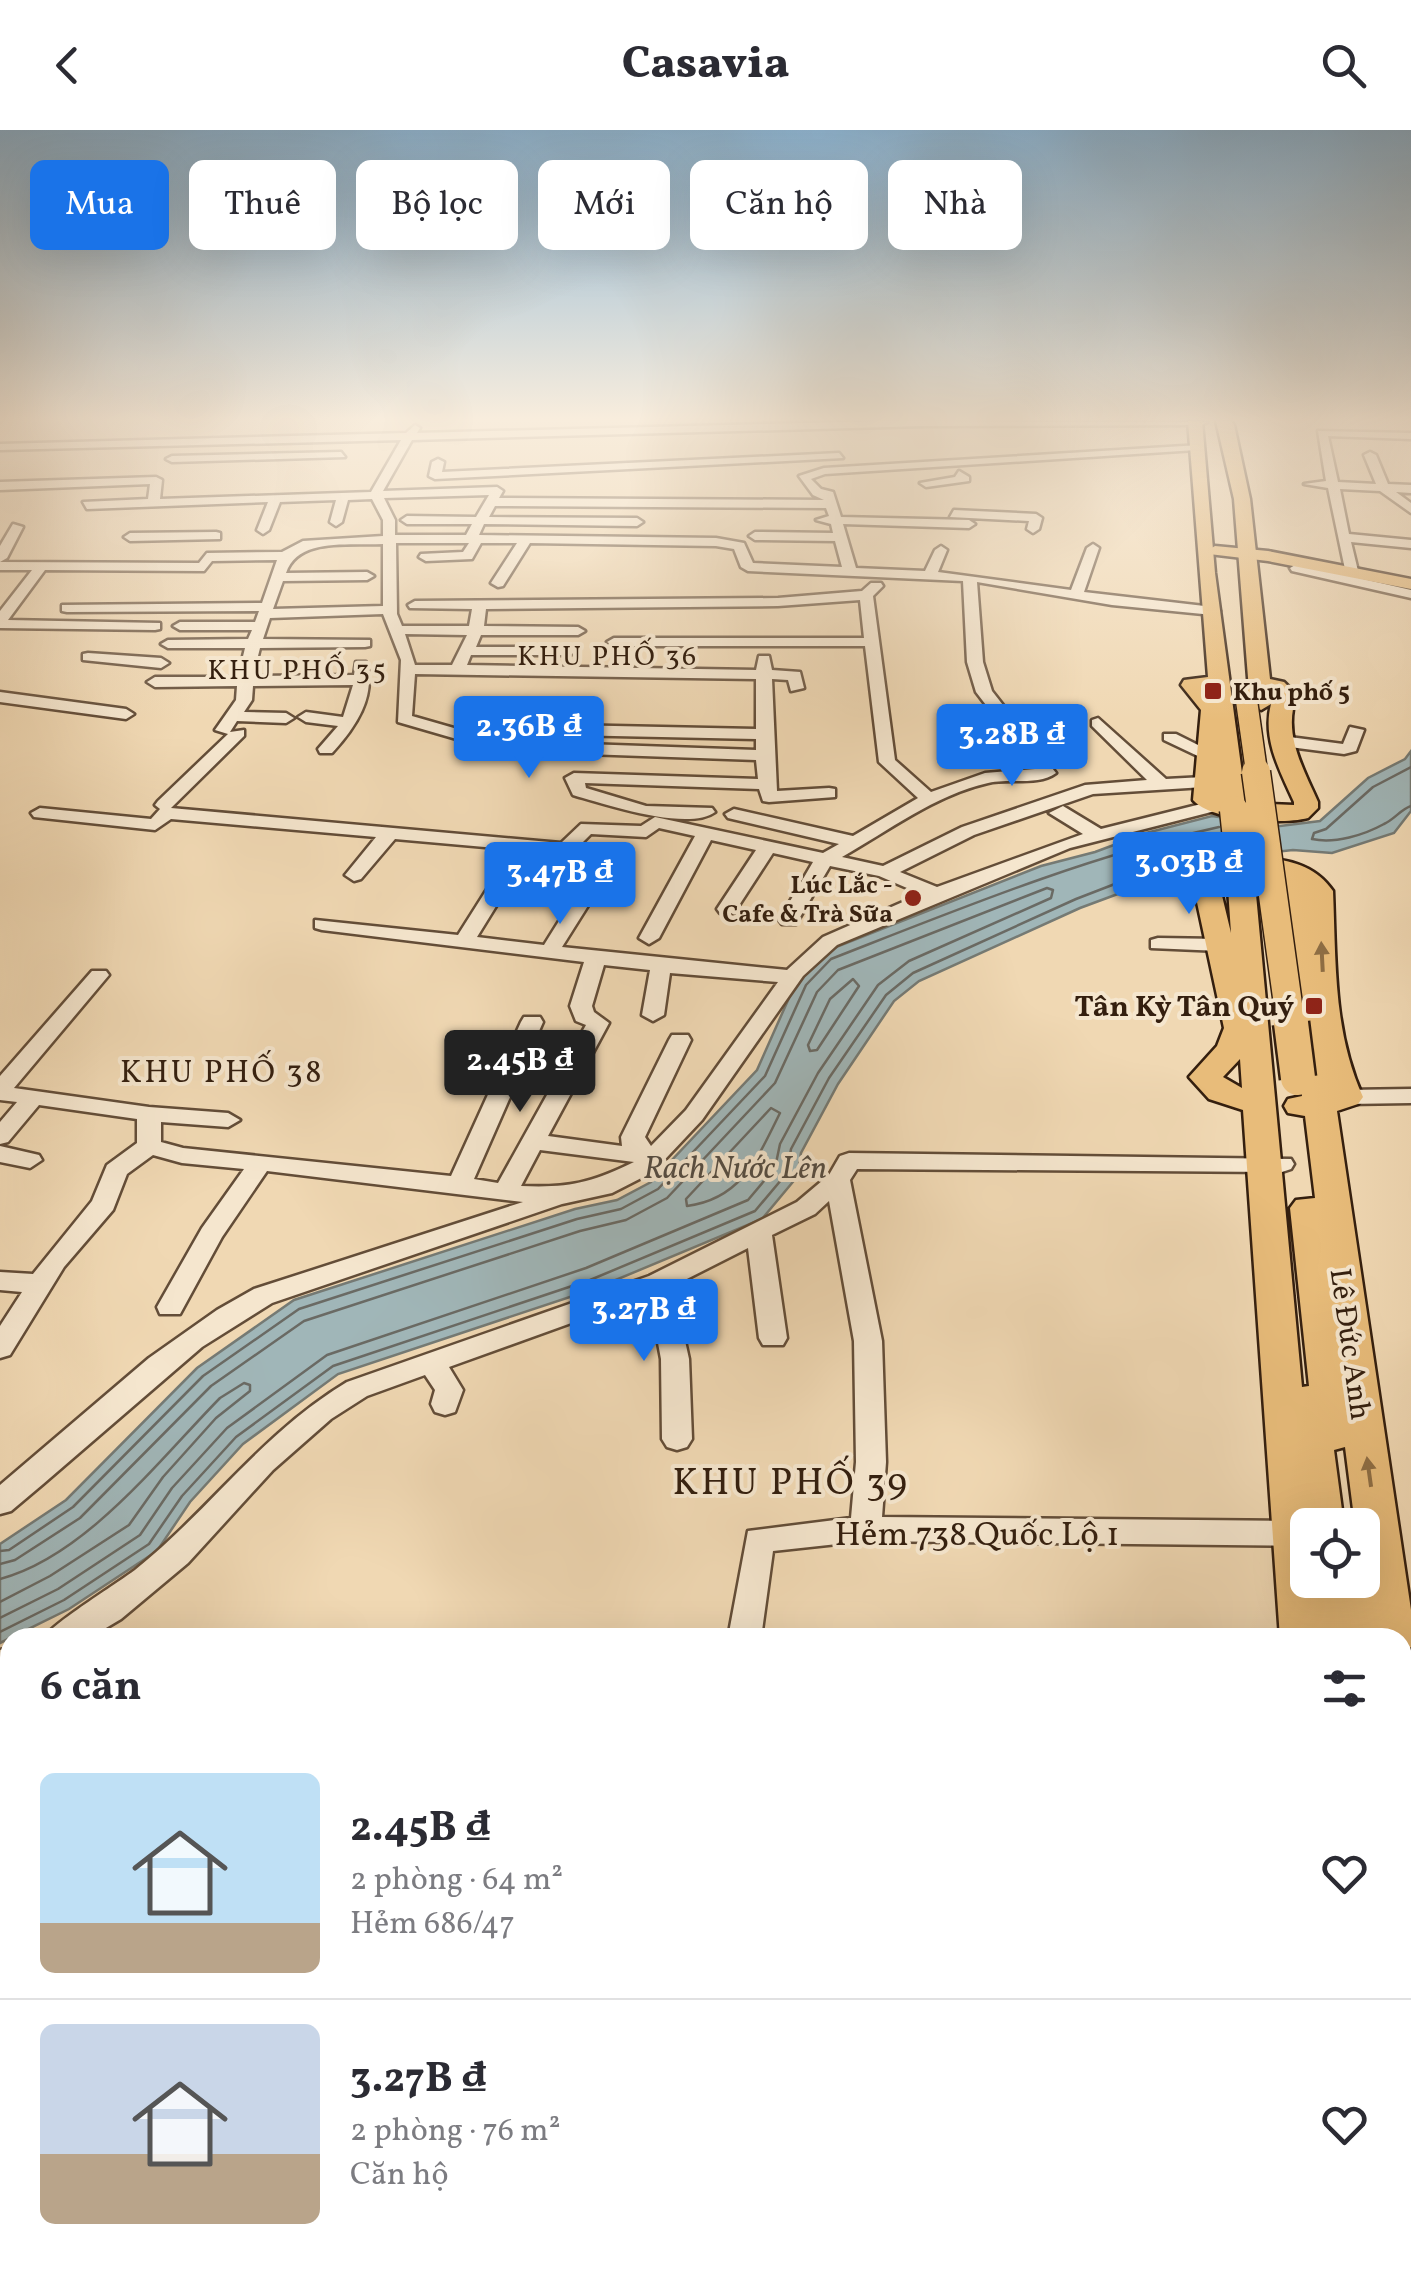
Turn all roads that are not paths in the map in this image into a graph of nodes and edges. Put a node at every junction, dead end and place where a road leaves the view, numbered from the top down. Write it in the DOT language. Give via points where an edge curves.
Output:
graph roads {
  1 [pos="204,521"];
  2 [pos="221,521"];
  3 [pos="267,521"];
  4 [pos="388,521"];
  5 [pos="466,521"];
  6 [pos="479,521"];
  7 [pos="836,521"];
  8 [pos="933,521"];
  9 [pos="1035,521"];
  10 [pos="1206,521"];
  11 [pos="1211,521"];
  12 [pos="1238,521"];
  13 [pos="1337,521"];
  14 [pos="637,522"];
  15 [pos="969,524"];
  16 [pos="17,528"];
  17 [pos="1033,529"];
  18 [pos="263,530"];
  19 [pos="1338,530"];
  20 [pos="130,536"];
  21 [pos="755,536"];
  22 [pos="474,539"];
  23 [pos="390,540"];
  24 [pos="526,540"];
  25 [pos="1411,544"];
  26 [pos="825,545"];
  27 [pos="1092,548"];
  28 [pos="941,550"];
  29 [pos="845,553"];
  30 [pos="1215,554"];
  31 [pos="207,557"];
  32 [pos="426,557"];
  33 [pos="284,558"];
  34 [pos="871,558"];
  35 [pos="316,560"];
  36 [pos="1244,561"];
  37 [pos="0,562"];
  38 [pos="41,567"];
  39 [pos="1308,567"];
  40 [pos="1350,571"];
  41 [pos="886,575"];
  42 [pos="368,576"];
  43 [pos="929,576"];
  44 [pos="970,577"];
  45 [pos="278,578"];
  46 [pos="84,580"];
  47 [pos="498,583"];
  48 [pos="1411,586"];
  49 [pos="368,594"];
  50 [pos="388,594"];
  51 [pos="1076,594"];
  52 [pos="290,596"];
  53 [pos="866,596"];
  54 [pos="480,604"];
  55 [pos="415,605"];
  56 [pos="390,610"];
  57 [pos="266,611"];
  58 [pos="1218,611"];
  59 [pos="0,622"];
  60 [pos="32,624"];
  61 [pos="155,626"];
  62 [pos="180,626"];
  63 [pos="396,630"];
  64 [pos="476,630"];
  65 [pos="578,631"];
  66 [pos="16,642"];
  67 [pos="614,642"];
  68 [pos="873,642"];
  69 [pos="168,644"];
  70 [pos="764,644"];
  71 [pos="254,645"];
  72 [pos="467,652"];
  73 [pos="570,652"];
  74 [pos="361,660"];
  75 [pos="342,661"];
  76 [pos="266,662"];
  77 [pos="161,663"];
  78 [pos="198,666"];
  79 [pos="409,670"];
  80 [pos="466,671"];
  81 [pos="763,674"];
  82 [pos="246,678"];
  83 [pos="84,679"];
  84 [pos="156,682"];
  85 [pos="1239,686"];
  86 [pos="796,688"];
  87 [pos="362,689"];
  88 [pos="0,697"];
  89 [pos="341,698"];
  90 [pos="283,700"];
  91 [pos="126,714"];
  92 [pos="306,716"];
  93 [pos="286,718"];
  94 [pos="349,722"];
  95 [pos="1098,723"];
  96 [pos="232,726"];
  97 [pos="1356,730"];
  98 [pos="469,732"];
  99 [pos="765,734"];
  100 [pos="1170,738"];
  101 [pos="1282,742"];
  102 [pos="498,746"];
  103 [pos="326,749"];
  104 [pos="581,751"];
  105 [pos="1208,754"];
  106 [pos="764,755"];
  107 [pos="574,774"];
  108 [pos="1160,782"];
  109 [pos="1204,782"];
  110 [pos="766,784"];
  111 [pos="829,793"];
  112 [pos="929,799"];
  113 [pos="164,806"];
  114 [pos="1213,806"];
  115 [pos="1063,810"];
  116 [pos="40,813"];
  117 [pos="734,814"];
  118 [pos="649,822"];
  119 [pos="706,822"];
  120 [pos="390,833"];
  121 [pos="1098,835"];
  122 [pos="856,842"];
  123 [pos="768,846"];
  124 [pos="564,849"];
  125 [pos="824,860"];
  126 [pos="884,872"];
  127 [pos="354,874"];
  128 [pos="543,882"];
  129 [pos="496,890"];
  130 [pos="586,893"];
  131 [pos="936,894"];
  132 [pos="728,909"];
  133 [pos="789,920"];
  134 [pos="322,924"];
  135 [pos="649,938"];
  136 [pos="465,940"];
  137 [pos="1158,944"];
  138 [pos="1220,945"];
  139 [pos="550,951"];
  140 [pos="596,957"];
  141 [pos="661,966"];
  142 [pos="98,975"];
  143 [pos="793,977"];
  144 [pos="653,1015"];
  145 [pos="532,1022"];
  146 [pos="680,1040"];
  147 [pos="1301,1088"];
  148 [pos="0,1091"];
  149 [pos="1411,1096"];
  150 [pos="33,1098"];
  151 [pos="149,1114"];
  152 [pos="228,1120"];
  153 [pos="0,1136"];
  154 [pos="533,1142"];
  155 [pos="149,1146"];
  156 [pos="0,1154"];
  157 [pos="650,1156"];
  158 [pos="30,1160"];
  159 [pos="1274,1163"];
  160 [pos="260,1164"];
  161 [pos="838,1180"];
  162 [pos="458,1185"];
  163 [pos="505,1192"];
  164 [pos="561,1195"];
  165 [pos="759,1234"];
  166 [pos="0,1281"];
  167 [pos="658,1282"];
  168 [pos="38,1284"];
  169 [pos="170,1307"];
  170 [pos="773,1338"];
  171 [pos="2,1340"];
  172 [pos="432,1363"];
  173 [pos="444,1404"];
  174 [pos="677,1439"];
  175 [pos="0,1502"];
  176 [pos="1306,1508"];
  177 [pos="1344,1508"];
  178 [pos="865,1529"];
  179 [pos="1290,1531"];
  180 [pos="1383,1593"];
  181 [pos="1305,1598"];
  182 [pos="1329,1598"];
  183 [pos="77,1628"];
  184 [pos="746,1628"];
  185 [pos="1303,1628"];
  186 [pos="1332,1628"];
  187 [pos="1365,1628"];
  188 [pos="1390,1628"];
  1 -- 20 [label="street"];
  2 -- 31 [label="street"];
  3 -- 18 [label="street"];
  4 -- 23 [label="street"];
  5 -- 6 [label="street"];
  6 -- 14 [label="street"];
  6 -- 22 [label="street"];
  7 -- 29 [label="street"];
  8 -- 15 [label="street"];
  9 -- 17 [label="street"];
  10 -- 58 [label="highway"];
  11 -- 30 [label="highway"];
  12 -- 36 [label="highway"];
  13 -- 19 [label="street"];
  16 -- 37 [label="street"];
  19 -- 25 [label="street"];
  19 -- 40 [label="street"];
  21 -- 29 [label="street"];
  22 -- 23 [label="street"];
  22 -- 24 [label="street"];
  22 -- 32 [label="street" via="468,556"];
  23 -- 33 [label="street" via="303,544"];
  23 -- 50 [label="street"];
  24 -- 29 [label="street" via="730,544 739,546 748,567"];
  24 -- 47 [label="street"];
  26 -- 29 [label="street"];
  27 -- 51 [label="street"];
  28 -- 43 [label="street"];
  29 -- 34 [label="street"];
  29 -- 41 [label="street"];
  30 -- 36 [label="main road"];
  30 -- 58 [label="highway"];
  31 -- 33 [label="street"];
  31 -- 46 [label="street" via="204,567"];
  33 -- 35 [label="street"];
  33 -- 45 [label="street"];
  36 -- 39 [label="main road"];
  36 -- 39 [label="main road" via="1258,571"];
  36 -- 85 [label="highway"];
  37 -- 38 [label="street"];
  38 -- 46 [label="street"];
  38 -- 59 [label="street"];
  39 -- 40 [label="street"];
  39 -- 48 [label="main road"];
  40 -- 48 [label="street"];
  41 -- 43 [label="street"];
  41 -- 53 [label="street"];
  42 -- 45 [label="street"];
  43 -- 44 [label="street"];
  44 -- 51 [label="street"];
  44 -- 112 [label="street" via="975,662 984,692 1046,772 985,778"];
  45 -- 57 [label="street"];
  46 -- 57 [label="street" via="64,612 188,606"];
  49 -- 50 [label="street"];
  50 -- 56 [label="street"];
  51 -- 58 [label="street"];
  52 -- 57 [label="street"];
  53 -- 54 [label="street"];
  53 -- 68 [label="street"];
  54 -- 55 [label="street"];
  54 -- 64 [label="street"];
  56 -- 57 [label="street"];
  56 -- 63 [label="street"];
  57 -- 62 [label="street"];
  57 -- 71 [label="street"];
  58 -- 85 [label="highway"];
  59 -- 60 [label="street"];
  60 -- 61 [label="street"];
  60 -- 66 [label="street"];
  63 -- 64 [label="street"];
  63 -- 79 [label="street"];
  64 -- 65 [label="street"];
  64 -- 72 [label="street"];
  67 -- 70 [label="street"];
  68 -- 70 [label="street"];
  68 -- 112 [label="street" via="887,762"];
  69 -- 71 [label="street"];
  70 -- 81 [label="street"];
  71 -- 74 [label="street" via="366,639"];
  71 -- 82 [label="street"];
  72 -- 73 [label="street"];
  72 -- 80 [label="street" via="459,666"];
  74 -- 75 [label="street"];
  74 -- 87 [label="street"];
  76 -- 82 [label="street"];
  77 -- 83 [label="street" via="94,658"];
  78 -- 82 [label="street"];
  79 -- 80 [label="street"];
  79 -- 98 [label="street" via="404,719"];
  80 -- 81 [label="street"];
  81 -- 86 [label="street" via="795,675"];
  81 -- 99 [label="street"];
  82 -- 84 [label="street"];
  82 -- 87 [label="street"];
  82 -- 90 [label="street"];
  82 -- 96 [label="street"];
  85 -- 101 [label="highway" via="1286,692 1276,716"];
  85 -- 105 [label="highway" via="1192,685 1212,709"];
  85 -- 147 [label="highway, bridge"];
  85 -- 147 [label="highway" via="1288,873"];
  85 -- 147 [label="highway, bridge" via="1240,868"];
  87 -- 89 [label="street"];
  87 -- 94 [label="street"];
  88 -- 91 [label="street"];
  92 -- 94 [label="street"];
  93 -- 96 [label="street"];
  94 -- 103 [label="street"];
  95 -- 108 [label="street"];
  96 -- 113 [label="street"];
  97 -- 101 [label="street" via="1344,749"];
  98 -- 99 [label="street"];
  98 -- 102 [label="street"];
  99 -- 106 [label="street"];
  100 -- 105 [label="street"];
  101 -- 114 [label="highway" via="1306,802 1303,811 1278,816"];
  102 -- 104 [label="street"];
  102 -- 107 [label="street"];
  104 -- 106 [label="street"];
  104 -- 107 [label="street"];
  105 -- 109 [label="highway"];
  106 -- 110 [label="street"];
  107 -- 110 [label="street"];
  107 -- 118 [label="street" via="579,791"];
  108 -- 109 [label="street"];
  108 -- 126 [label="street" via="1091,789 1018,812"];
  109 -- 114 [label="highway" via="1204,800"];
  110 -- 111 [label="street" via="769,797"];
  112 -- 122 [label="street"];
  114 -- 121 [label="street"];
  115 -- 121 [label="street" via="1058,813"];
  116 -- 120 [label="street" via="155,824 166,813"];
  117 -- 122 [label="street"];
  118 -- 119 [label="street"];
  118 -- 124 [label="street" via="587,828"];
  119 -- 123 [label="street"];
  119 -- 135 [label="street"];
  120 -- 124 [label="street"];
  120 -- 127 [label="street"];
  121 -- 131 [label="street"];
  122 -- 125 [label="street"];
  123 -- 125 [label="street"];
  123 -- 132 [label="street"];
  124 -- 128 [label="street"];
  125 -- 126 [label="street"];
  125 -- 133 [label="street"];
  126 -- 131 [label="street"];
  129 -- 136 [label="street"];
  130 -- 139 [label="street"];
  131 -- 143 [label="street" via="830,941"];
  134 -- 136 [label="street"];
  136 -- 139 [label="street"];
  137 -- 138 [label="street"];
  138 -- 147 [label="highway" via="1239,1028 1232,1050 1205,1077 1220,1092"];
  147 -- 138 [label="highway, one-way" via="1337,1077 1316,882 1275,868 1210,869 1205,879"];
  139 -- 140 [label="street"];
  140 -- 141 [label="street"];
  140 -- 154 [label="street" via="581,1006 598,1023"];
  141 -- 143 [label="street"];
  141 -- 144 [label="street"];
  142 -- 148 [label="street"];
  143 -- 157 [label="street" via="694,1115"];
  145 -- 162 [label="street"];
  146 -- 157 [label="street" via="633,1137 634,1148"];
  147 -- 149 [label="street"];
  147 -- 159 [label="highway"];
  147 -- 177 [label="highway, Lê Đức Anh" via="1305,1181"];
  180 -- 147 [label="highway, Lê Đức Anh, one-way"];
  148 -- 150 [label="street"];
  150 -- 151 [label="street"];
  150 -- 153 [label="street"];
  151 -- 152 [label="street"];
  151 -- 155 [label="street"];
  154 -- 157 [label="street"];
  154 -- 163 [label="street"];
  155 -- 160 [label="street"];
  155 -- 168 [label="street" via="116,1170 104,1204"];
  156 -- 158 [label="street"];
  157 -- 164 [label="street" via="644,1167 603,1188"];
  159 -- 161 [label="street" via="871,1160 849,1161"];
  159 -- 176 [label="highway"];
  160 -- 162 [label="street"];
  160 -- 169 [label="street"];
  161 -- 165 [label="street" via="806,1208"];
  161 -- 178 [label="street" via="868,1341 872,1462"];
  162 -- 163 [label="street"];
  163 -- 164 [label="street"];
  164 -- 175 [label="street" via="262,1297 169,1358"];
  165 -- 167 [label="street"];
  165 -- 170 [label="street"];
  166 -- 168 [label="street"];
  167 -- 172 [label="street"];
  167 -- 174 [label="street" via="672,1347"];
  168 -- 171 [label="street"];
  172 -- 173 [label="street" via="449,1390"];
  172 -- 183 [label="street" via="357,1388 321,1412 262,1462 177,1554"];
  178 -- 179 [label="street, Hẻm 738 Quốc Lộ 1"];
  178 -- 184 [label="street, Hẻm 738 Quốc Lộ 1" via="759,1540"];
  180 -- 187 [label="highway, Lê Đức Anh"];
  180 -- 188 [label="highway, Lê Đức Anh"];
  181 -- 185 [label="highway"];
  182 -- 186 [label="highway"];
}
